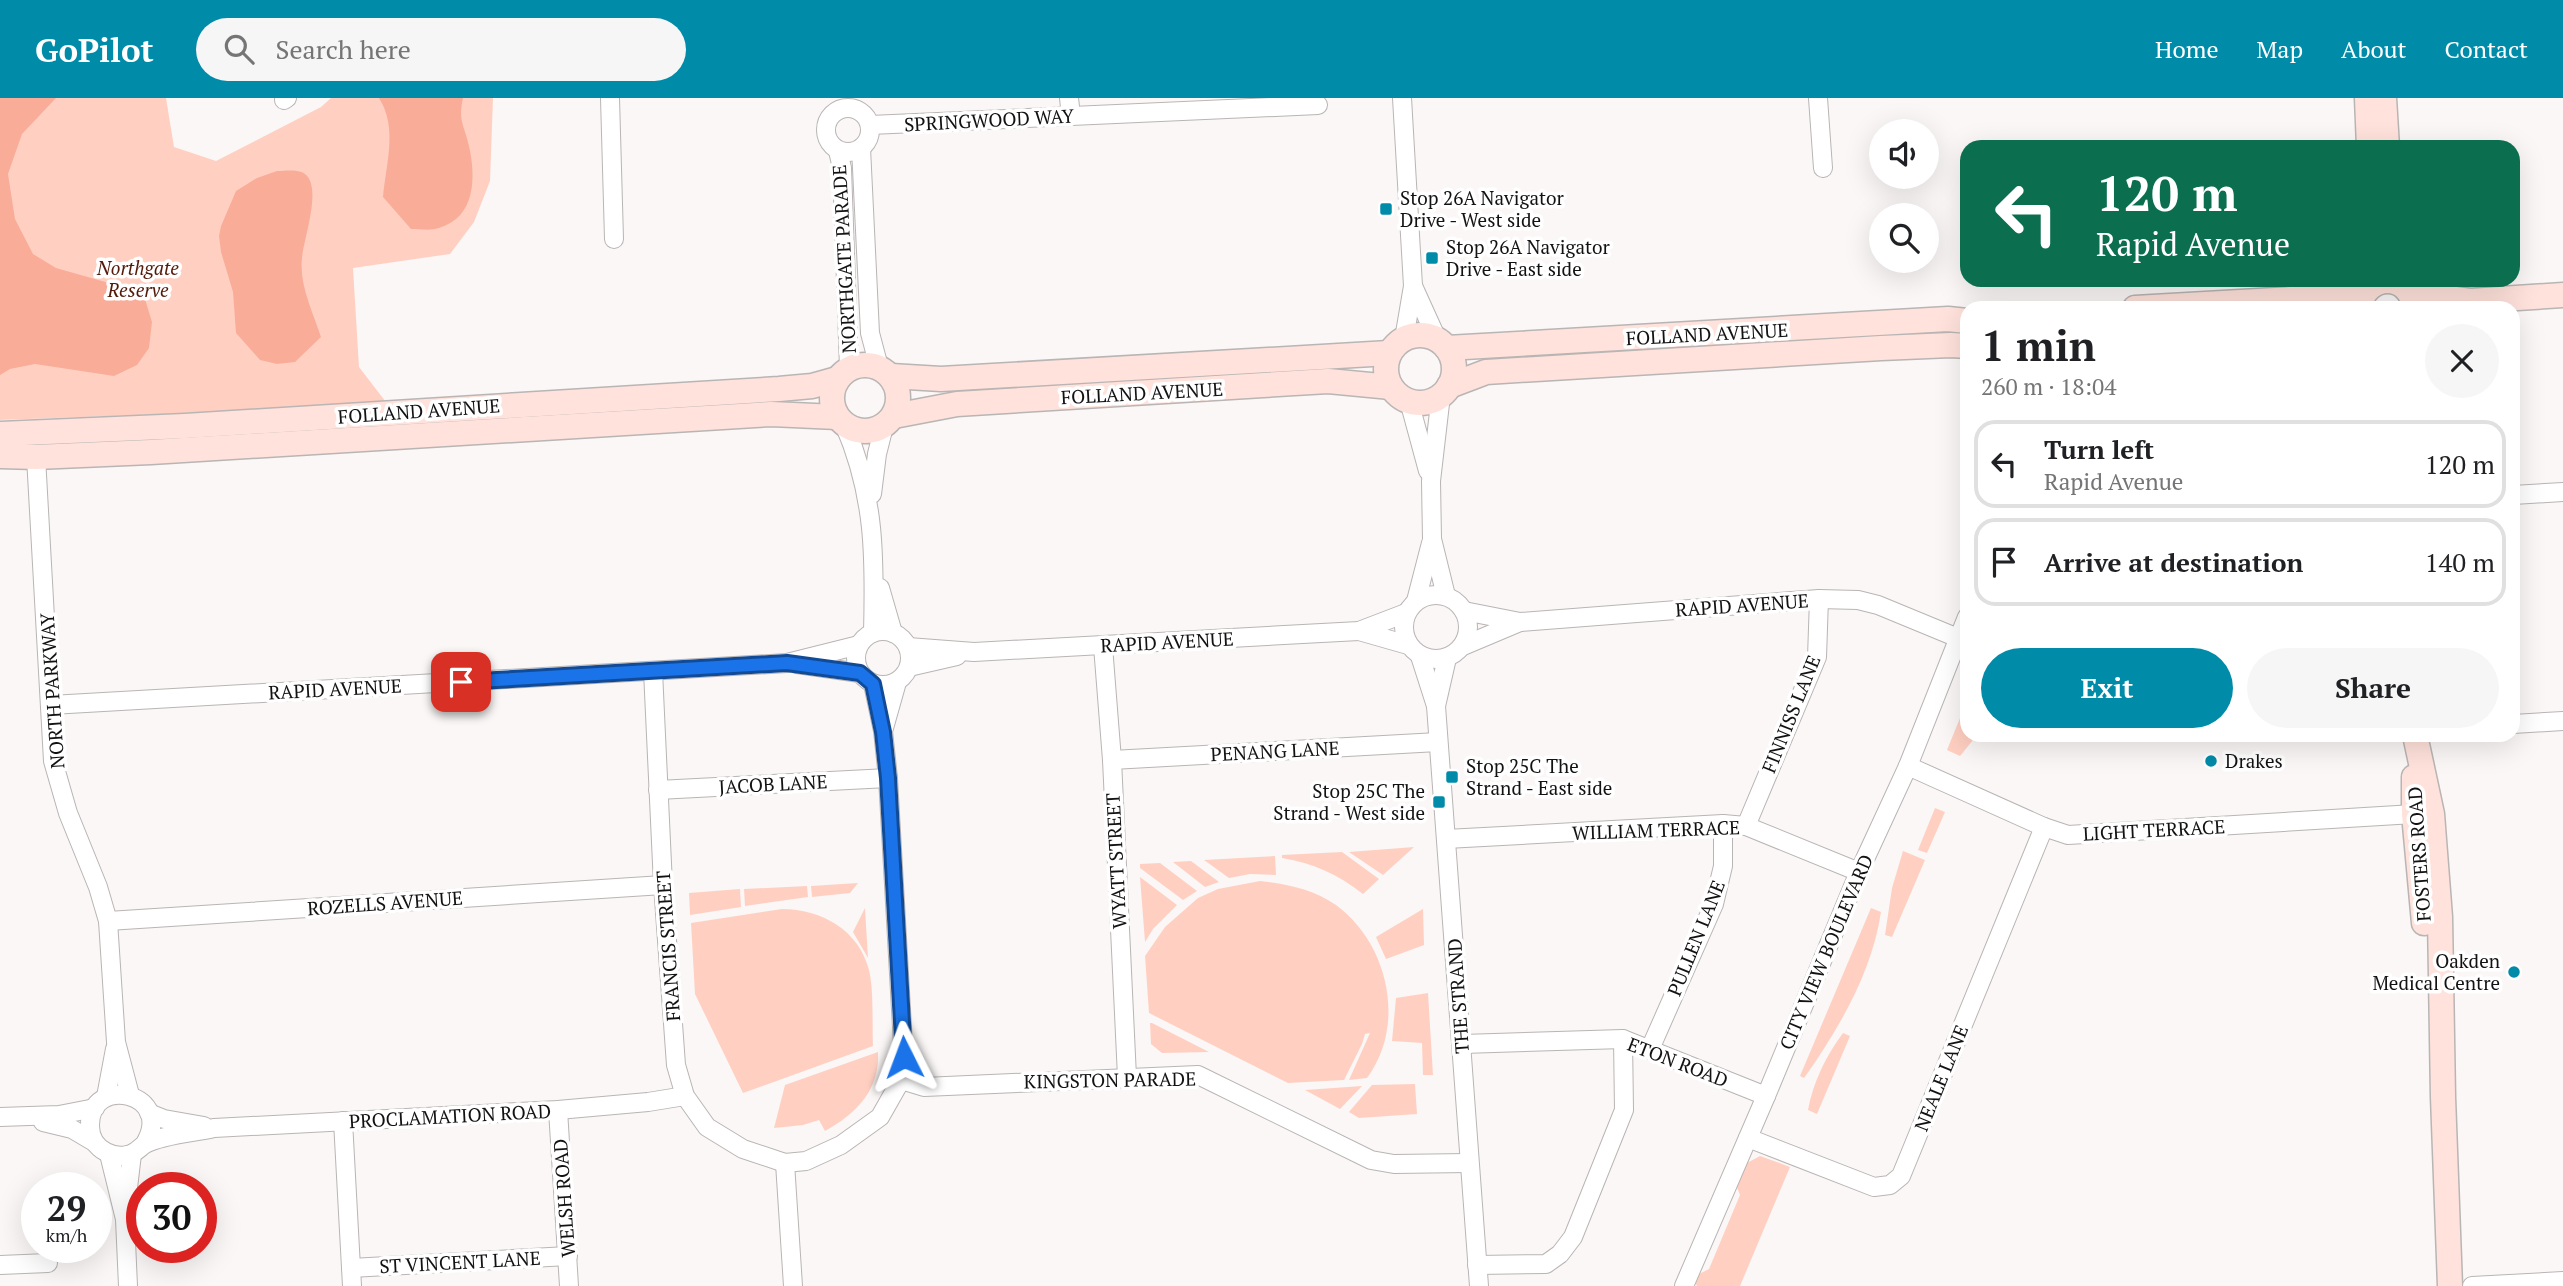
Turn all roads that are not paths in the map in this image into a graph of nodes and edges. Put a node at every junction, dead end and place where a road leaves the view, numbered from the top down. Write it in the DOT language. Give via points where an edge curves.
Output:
graph roads {
  1 [pos="610,98"];
  2 [pos="1402,98"];
  3 [pos="1818,98"];
  4 [pos="2367,98"];
  5 [pos="2384,98"];
  6 [pos="1280,102"];
  7 [pos="835,105"];
  8 [pos="1318,105"];
  9 [pos="1070,107"];
  10 [pos="861,111"];
  11 [pos="2369,140"];
  12 [pos="2386,140"];
  13 [pos="861,148"];
  14 [pos="838,151"];
  15 [pos="1823,168"];
  16 [pos="614,239"];
  17 [pos="1413,286"];
  18 [pos="2384,291"];
  19 [pos="2563,295"];
  20 [pos="2238,301"];
  21 [pos="2438,301"];
  22 [pos="2501,301"];
  23 [pos="1960,320"];
  24 [pos="1442,344"];
  25 [pos="1397,346"];
  26 [pos="1960,346"];
  27 [pos="885,372"];
  28 [pos="843,374"];
  29 [pos="1445,390"];
  30 [pos="1400,394"];
  31 [pos="841,420"];
  32 [pos="889,421"];
  33 [pos="0,434"];
  34 [pos="0,456"];
  35 [pos="36,457"];
  36 [pos="1431,481"];
  37 [pos="2563,492"];
  38 [pos="2520,495"];
  39 [pos="870,508"];
  40 [pos="1432,539"];
  41 [pos="875,571"];
  42 [pos="1446,596"];
  43 [pos="1819,600"];
  44 [pos="1411,607"];
  45 [pos="1464,611"];
  46 [pos="1520,622"];
  47 [pos="1359,631"];
  48 [pos="873,633"];
  49 [pos="893,633"];
  50 [pos="1960,633"];
  51 [pos="1958,638"];
  52 [pos="859,645"];
  53 [pos="1103,646"];
  54 [pos="1463,646"];
  55 [pos="908,647"];
  56 [pos="1414,650"];
  57 [pos="974,652"];
  58 [pos="1447,658"];
  59 [pos="787,663"];
  60 [pos="909,667"];
  61 [pos="653,671"];
  62 [pos="866,678"];
  63 [pos="897,682"];
  64 [pos="51,705"];
  65 [pos="1436,706"];
  66 [pos="2563,721"];
  67 [pos="2520,724"];
  68 [pos="883,732"];
  69 [pos="1438,742"];
  70 [pos="2414,742"];
  71 [pos="2416,742"];
  72 [pos="1112,760"];
  73 [pos="1908,766"];
  74 [pos="888,778"];
  75 [pos="658,790"];
  76 [pos="2414,814"];
  77 [pos="1723,824"];
  78 [pos="1746,825"];
  79 [pos="2044,827"];
  80 [pos="1446,839"];
  81 [pos="1859,872"];
  82 [pos="663,885"];
  83 [pos="108,921"];
  84 [pos="1623,1040"];
  85 [pos="116,1042"];
  86 [pos="1462,1044"];
  87 [pos="1650,1049"];
  88 [pos="1127,1077"];
  89 [pos="901,1080"];
  90 [pos="130,1095"];
  91 [pos="685,1096"];
  92 [pos="1766,1096"];
  93 [pos="2443,1097"];
  94 [pos="100,1102"];
  95 [pos="558,1110"];
  96 [pos="149,1113"];
  97 [pos="7,1117"];
  98 [pos="343,1121"];
  99 [pos="214,1128"];
  100 [pos="1748,1138"];
  101 [pos="94,1142"];
  102 [pos="138,1149"];
  103 [pos="108,1154"];
  104 [pos="785,1163"];
  105 [pos="1468,1163"];
  106 [pos="125,1219"];
  107 [pos="568,1256"];
  108 [pos="32,1263"];
  109 [pos="0,1265"];
  110 [pos="1477,1265"];
  111 [pos="352,1277"];
  112 [pos="2563,1281"];
  113 [pos="128,1286"];
  114 [pos="569,1286"];
  115 [pos="793,1286"];
  116 [pos="1479,1286"];
  117 [pos="1684,1286"];
  118 [pos="2450,1286"];
  119 [pos="2472,1286"];
  1 -- 16 [label="street"];
  2 -- 17 [label="street"];
  3 -- 15 [label="street"];
  4 -- 11 [label="street"];
  5 -- 12 [label="street"];
  6 -- 8 [label="street, SPRINGWOOD WAY"];
  6 -- 9 [label="street, SPRINGWOOD WAY"];
  7 -- 10 [label="street"];
  7 -- 14 [label="street" via="826,136"];
  9 -- 10 [label="street, SPRINGWOOD WAY"];
  10 -- 13 [label="street" via="869,138"];
  13 -- 14 [label="street" via="850,153"];
  13 -- 27 [label="street, NORTHGATE PARADE" via="870,333"];
  14 -- 28 [label="street, NORTHGATE PARADE" via="842,168"];
  17 -- 24 [label="street"];
  17 -- 25 [label="street"];
  18 -- 20 [label="street"];
  18 -- 21 [label="street"];
  19 -- 22 [label="street"];
  23 -- 24 [label="street, FOLLAND AVENUE"];
  24 -- 25 [label="street" via="1421,335"];
  24 -- 29 [label="street" via="1453,360 1454,373"];
  25 -- 27 [label="street, FOLLAND AVENUE" via="941,379"];
  25 -- 30 [label="street" via="1386,365 1386,376"];
  26 -- 29 [label="street, FOLLAND AVENUE" via="1486,372"];
  27 -- 28 [label="street" via="864,364"];
  27 -- 32 [label="street" via="898,388 899,403"];
  28 -- 31 [label="street" via="831,398"];
  28 -- 33 [label="street, FOLLAND AVENUE" via="812,386 779,389"];
  29 -- 30 [label="street" via="1431,401"];
  29 -- 36 [label="street"];
  30 -- 32 [label="street, FOLLAND AVENUE" via="1328,382 957,404"];
  30 -- 36 [label="street"];
  31 -- 32 [label="street" via="857,430 871,431"];
  31 -- 35 [label="street, FOLLAND AVENUE" via="771,414"];
  31 -- 39 [label="street" via="858,455"];
  32 -- 39 [label="street" via="877,454"];
  34 -- 35 [label="street, FOLLAND AVENUE"];
  35 -- 64 [label="street, NORTH PARKWAY"];
  36 -- 40 [label="street"];
  37 -- 38 [label="street"];
  39 -- 41 [label="street"];
  40 -- 42 [label="street"];
  40 -- 44 [label="street"];
  41 -- 48 [label="street"];
  41 -- 49 [label="street"];
  42 -- 44 [label="street" via="1425,596"];
  42 -- 45 [label="street"];
  43 -- 46 [label="street, RAPID AVENUE"];
  43 -- 51 [label="street, RAPID AVENUE" via="1878,605"];
  43 -- 78 [label="street, FINNISS LANE" via="1817,657"];
  44 -- 47 [label="street, RAPID AVENUE"];
  44 -- 56 [label="street" via="1403,623 1404,635"];
  45 -- 46 [label="street, RAPID AVENUE"];
  45 -- 54 [label="street" via="1468,628"];
  46 -- 54 [label="street, RAPID AVENUE"];
  47 -- 53 [label="street, RAPID AVENUE"];
  47 -- 56 [label="street, RAPID AVENUE"];
  48 -- 49 [label="street"];
  48 -- 52 [label="street"];
  49 -- 55 [label="street"];
  50 -- 51 [label="street, CITY VIEW BOULEVARD"];
  51 -- 73 [label="street, CITY VIEW BOULEVARD"];
  52 -- 59 [label="street, RAPID AVENUE"];
  52 -- 62 [label="street" via="856,654"];
  53 -- 57 [label="street, RAPID AVENUE"];
  53 -- 72 [label="street, WYATT STREET"];
  54 -- 58 [label="street"];
  55 -- 57 [label="street, RAPID AVENUE"];
  55 -- 60 [label="street"];
  56 -- 58 [label="street" via="1438,660"];
  56 -- 65 [label="street, THE STRAND"];
  57 -- 60 [label="street, RAPID AVENUE"];
  58 -- 65 [label="street, THE STRAND"];
  59 -- 61 [label="street, RAPID AVENUE"];
  59 -- 62 [label="street, RAPID AVENUE"];
  60 -- 63 [label="street"];
  61 -- 64 [label="street, RAPID AVENUE"];
  61 -- 75 [label="street, FRANCIS STREET"];
  62 -- 63 [label="street" via="889,685"];
  62 -- 68 [label="street"];
  63 -- 68 [label="street"];
  64 -- 83 [label="street, NORTH PARKWAY" via="54,761"];
  65 -- 69 [label="street, THE STRAND"];
  66 -- 67 [label="street"];
  68 -- 74 [label="street"];
  69 -- 72 [label="street, PENANG LANE"];
  69 -- 80 [label="street, THE STRAND"];
  70 -- 76 [label="street, FOSTERS ROAD"];
  71 -- 93 [label="street, FOSTERS ROAD" via="2432,814 2440,917"];
  72 -- 88 [label="street, WYATT STREET"];
  73 -- 79 [label="street, LIGHT TERRACE"];
  73 -- 81 [label="street, CITY VIEW BOULEVARD"];
  74 -- 75 [label="street, JACOB LANE"];
  74 -- 89 [label="street" via="904,1045"];
  75 -- 82 [label="street, FRANCIS STREET"];
  76 -- 79 [label="street, LIGHT TERRACE" via="2087,835"];
  76 -- 93 [label="street, FOSTERS ROAD"];
  77 -- 78 [label="street, WILLIAM TERRACE"];
  77 -- 80 [label="street, WILLIAM TERRACE"];
  77 -- 87 [label="street, PULLEN LANE" via="1723,866 1714,904"];
  78 -- 81 [label="street, WILLIAM TERRACE"];
  79 -- 100 [label="street, NEALE LANE" via="1901,1176 1890,1185 1874,1187"];
  80 -- 86 [label="street, THE STRAND"];
  81 -- 92 [label="street, CITY VIEW BOULEVARD"];
  82 -- 83 [label="street, ROZELLS AVENUE"];
  82 -- 91 [label="street, FRANCIS STREET" via="676,1065"];
  83 -- 85 [label="street, NORTH PARKWAY"];
  84 -- 86 [label="street, ETON ROAD"];
  84 -- 87 [label="street, ETON ROAD"];
  84 -- 110 [label="street" via="1624,1110 1573,1237 1546,1264"];
  85 -- 90 [label="street, NORTH PARKWAY"];
  85 -- 94 [label="street, NORTH PARKWAY"];
  86 -- 105 [label="street, THE STRAND"];
  87 -- 92 [label="street, ETON ROAD"];
  88 -- 89 [label="street, KINGSTON PARADE" via="923,1087"];
  88 -- 105 [label="street, KINGSTON PARADE" via="1198,1075 1371,1160"];
  89 -- 104 [label="street" via="880,1117 841,1145 806,1161"];
  90 -- 94 [label="street" via="114,1094"];
  90 -- 96 [label="street"];
  91 -- 95 [label="street, PROCLAMATION ROAD"];
  91 -- 104 [label="street, FRANCIS STREET" via="707,1127 743,1150"];
  92 -- 100 [label="street, CITY VIEW BOULEVARD"];
  93 -- 118 [label="street, FOSTERS ROAD"];
  94 -- 97 [label="street" via="59,1115"];
  94 -- 101 [label="street" via="89,1125"];
  95 -- 98 [label="street, PROCLAMATION ROAD"];
  95 -- 107 [label="street, WELSH ROAD"];
  96 -- 99 [label="street, PROCLAMATION ROAD"];
  96 -- 102 [label="street" via="151,1130"];
  97 -- 101 [label="street" via="64,1126"];
  98 -- 99 [label="street, PROCLAMATION ROAD"];
  98 -- 111 [label="street"];
  99 -- 102 [label="street, PROCLAMATION ROAD"];
  100 -- 117 [label="street, CITY VIEW BOULEVARD"];
  101 -- 103 [label="street"];
  102 -- 103 [label="street" via="120,1156"];
  102 -- 106 [label="street"];
  103 -- 106 [label="street"];
  104 -- 115 [label="street"];
  105 -- 110 [label="street, THE STRAND"];
  106 -- 113 [label="street"];
  107 -- 111 [label="street, ST VINCENT LANE"];
  107 -- 114 [label="street, WELSH ROAD"];
  108 -- 109 [label="street"];
  110 -- 116 [label="street, THE STRAND"];
  112 -- 119 [label="street"];
}
